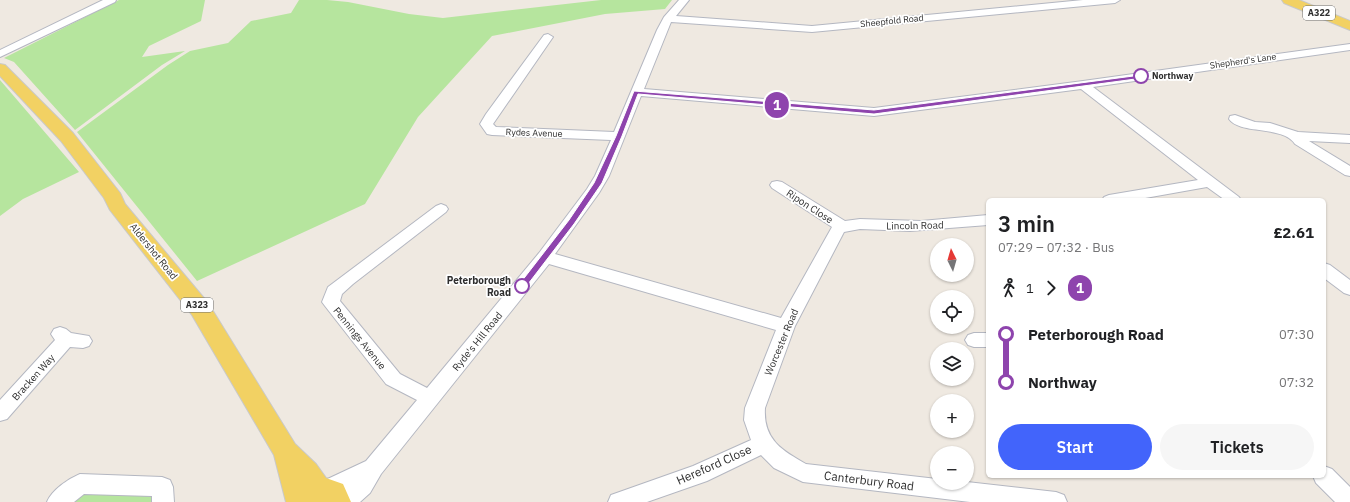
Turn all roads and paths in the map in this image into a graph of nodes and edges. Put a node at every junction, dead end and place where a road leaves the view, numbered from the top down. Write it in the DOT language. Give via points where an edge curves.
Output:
graph roads {
  1 [pos="111,0"];
  2 [pos="684,0"];
  3 [pos="1115,0"];
  4 [pos="1288,0"];
  5 [pos="668,19"];
  6 [pos="1350,26"];
  7 [pos="548,37"];
  8 [pos="1350,47"];
  9 [pos="0,54"];
  10 [pos="0,68"];
  11 [pos="1083,85"];
  12 [pos="636,92"];
  13 [pos="1235,119"];
  14 [pos="619,136"];
  15 [pos="1298,136"];
  16 [pos="1350,139"];
  17 [pos="1350,172"];
  18 [pos="1210,182"];
  19 [pos="777,185"];
  20 [pos="1120,198"];
  21 [pos="1231,198"];
  22 [pos="441,209"];
  23 [pos="986,220"];
  24 [pos="842,226"];
  25 [pos="545,257"];
  26 [pos="1326,271"];
  27 [pos="1350,289"];
  28 [pos="786,326"];
  29 [pos="70,338"];
  30 [pos="431,398"];
  31 [pos="0,413"];
  32 [pos="763,444"];
  33 [pos="1326,478"];
  34 [pos="321,498"];
  35 [pos="58,502"];
  36 [pos="163,502"];
  37 [pos="619,502"];
  38 [pos="1056,502"];
  39 [pos="1350,502"];
  1 -- 9 [label="street"];
  2 -- 5 [label="street, Ryde's Hill Road"];
  3 -- 5 [label="street, Sheepfold Road" via="812,29"];
  4 -- 6 [label="main road, A322"];
  5 -- 12 [label="street, Ryde's Hill Road"];
  7 -- 14 [label="street, Rydes Avenue" via="486,124 492,131"];
  8 -- 11 [label="street, Shepherd's Lane"];
  10 -- 34 [label="main road, Aldershot Road / A323" via="67,137 113,197 117,206 189,294 286,452"];
  11 -- 12 [label="street, Shepherd's Lane" via="874,112"];
  11 -- 18 [label="street"];
  12 -- 14 [label="street, Ryde's Hill Road"];
  13 -- 15 [label="street" via="1253,126 1270,127"];
  14 -- 25 [label="street, Ryde's Hill Road" via="594,190"];
  15 -- 16 [label="street"];
  15 -- 17 [label="street" via="1300,141"];
  18 -- 20 [label="street"];
  18 -- 21 [label="street"];
  19 -- 24 [label="street, Ripon Close"];
  22 -- 30 [label="street, Pennings Avenue" via="334,291 332,302 393,379"];
  23 -- 24 [label="street, Lincoln Road" via="952,224"];
  24 -- 28 [label="street, Worcester Road" via="834,234"];
  25 -- 28 [label="street"];
  25 -- 30 [label="street, Ryde's Hill Road"];
  26 -- 27 [label="street"];
  28 -- 32 [label="street, Worcester Road" via="755,408 754,420"];
  29 -- 31 [label="street, Bracken Way"];
  30 -- 34 [label="street, Ryde's Hill Road" via="353,495"];
  32 -- 37 [label="street, Hereford Close" via="699,474"];
  32 -- 38 [label="street, Canterbury Road" via="781,462 803,473"];
  33 -- 39 [label="street"];
  35 -- 36 [label="street" via="80,484 162,487"];
}
